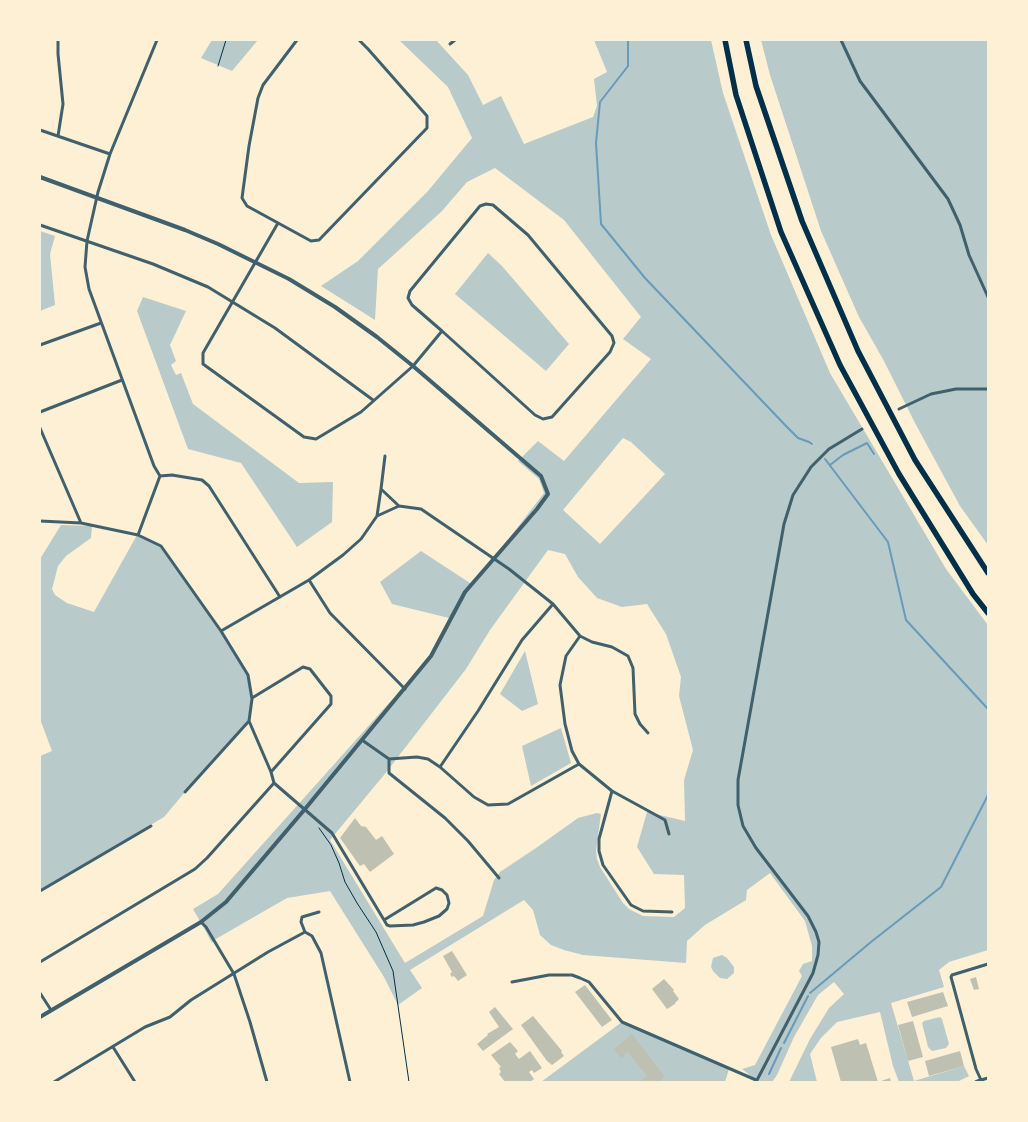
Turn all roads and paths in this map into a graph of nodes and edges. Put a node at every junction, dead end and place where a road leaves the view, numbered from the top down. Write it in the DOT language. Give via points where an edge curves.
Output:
graph roads {
  1 [pos="58,40"];
  2 [pos="157,40"];
  3 [pos="226,40"];
  4 [pos="297,40"];
  5 [pos="358,40"];
  6 [pos="455,40"];
  7 [pos="725,40"];
  8 [pos="746,40"];
  9 [pos="841,40"];
  10 [pos="450,44"];
  11 [pos="218,66"];
  12 [pos="40,130"];
  13 [pos="58,136"];
  14 [pos="110,154"];
  15 [pos="40,178"];
  16 [pos="97,198"];
  17 [pos="278,222"];
  18 [pos="40,224"];
  19 [pos="88,241"];
  20 [pos="254,261"];
  21 [pos="988,298"];
  22 [pos="232,301"];
  23 [pos="101,322"];
  24 [pos="442,331"];
  25 [pos="40,345"];
  26 [pos="413,366"];
  27 [pos="122,380"];
  28 [pos="988,389"];
  29 [pos="373,400"];
  30 [pos="899,409"];
  31 [pos="40,412"];
  32 [pos="40,428"];
  33 [pos="862,429"];
  34 [pos="385,456"];
  35 [pos="160,476"];
  36 [pos="381,489"];
  37 [pos="399,506"];
  38 [pos="377,516"];
  39 [pos="40,521"];
  40 [pos="81,523"];
  41 [pos="138,535"];
  42 [pos="494,558"];
  43 [pos="988,573"];
  44 [pos="309,580"];
  45 [pos="280,597"];
  46 [pos="553,604"];
  47 [pos="988,614"];
  48 [pos="221,631"];
  49 [pos="580,636"];
  50 [pos="405,689"];
  51 [pos="252,699"];
  52 [pos="249,721"];
  53 [pos="648,733"];
  54 [pos="362,740"];
  55 [pos="389,759"];
  56 [pos="579,764"];
  57 [pos="440,767"];
  58 [pos="271,772"];
  59 [pos="274,783"];
  60 [pos="612,791"];
  61 [pos="185,792"];
  62 [pos="305,809"];
  63 [pos="150,826"];
  64 [pos="318,826"];
  65 [pos="670,834"];
  66 [pos="499,878"];
  67 [pos="40,891"];
  68 [pos="318,912"];
  69 [pos="672,912"];
  70 [pos="384,920"];
  71 [pos="201,922"];
  72 [pos="305,932"];
  73 [pos="40,962"];
  74 [pos="988,964"];
  75 [pos="234,974"];
  76 [pos="512,982"];
  77 [pos="40,993"];
  78 [pos="51,1010"];
  79 [pos="40,1017"];
  80 [pos="113,1047"];
  81 [pos="988,1078"];
  82 [pos="756,1081"];
  83 [pos="982,1081"];
  84 [pos="54,1082"];
  85 [pos="135,1082"];
  86 [pos="267,1082"];
  87 [pos="350,1082"];
  88 [pos="409,1082"];
  89 [pos="976,1082"];
  1 -- 13 [label="street" via="63,104"];
  2 -- 14 [label="street"];
  3 -- 11 [label="path"];
  4 -- 17 [label="street" via="263,84 242,193 247,206"];
  5 -- 17 [label="street" via="427,116 427,128 318,240 311,241"];
  6 -- 10 [label="street"];
  7 -- 47 [label="highway" via="736,95 781,232 840,365 899,474"];
  8 -- 43 [label="highway" via="756,86 802,221 858,351 915,460"];
  9 -- 21 [label="street" via="860,81 948,199"];
  12 -- 13 [label="street"];
  13 -- 14 [label="street"];
  14 -- 16 [label="street"];
  15 -- 16 [label="street"];
  16 -- 19 [label="street"];
  16 -- 20 [label="street" via="185,230"];
  17 -- 20 [label="street"];
  18 -- 19 [label="street"];
  19 -- 22 [label="street" via="153,264"];
  19 -- 23 [label="street" via="85,267"];
  20 -- 22 [label="street"];
  20 -- 26 [label="street" via="335,307"];
  22 -- 29 [label="street"];
  22 -- 29 [label="street" via="203,353 203,364 304,437 316,439 361,412"];
  23 -- 25 [label="street"];
  23 -- 27 [label="street"];
  24 -- 24 [label="street" via="543,419 552,417 610,352 614,343 612,336 528,235 493,205 486,204 480,206 410,291 408,298 412,305"];
  24 -- 26 [label="street"];
  26 -- 29 [label="street"];
  26 -- 42 [label="street" via="541,476 548,494"];
  27 -- 31 [label="street"];
  27 -- 35 [label="street"];
  28 -- 30 [label="street" via="956,389 931,394"];
  32 -- 40 [label="street"];
  33 -- 82 [label="street" via="829,449 811,467 793,495 784,524 738,780 738,805 743,826 808,916 818,942 813,973"];
  34 -- 36 [label="street"];
  35 -- 41 [label="street"];
  35 -- 45 [label="street" via="202,480 209,486"];
  36 -- 37 [label="street"];
  36 -- 38 [label="street"];
  37 -- 38 [label="street"];
  37 -- 42 [label="street" via="421,508"];
  38 -- 44 [label="street" via="344,556"];
  39 -- 40 [label="street"];
  40 -- 41 [label="street"];
  41 -- 48 [label="street" via="161,546"];
  42 -- 46 [label="street"];
  42 -- 50 [label="street" via="465,592 431,656"];
  44 -- 45 [label="street"];
  44 -- 50 [label="street" via="330,613"];
  45 -- 48 [label="street"];
  46 -- 49 [label="street"];
  46 -- 57 [label="street" via="522,640"];
  48 -- 51 [label="street" via="248,675"];
  49 -- 53 [label="street" via="628,656 633,668 635,714"];
  49 -- 56 [label="street" via="566,656 560,685 565,724"];
  50 -- 54 [label="street"];
  51 -- 52 [label="street"];
  51 -- 58 [label="street" via="303,667 310,669 331,696 331,704"];
  52 -- 58 [label="street"];
  52 -- 61 [label="street"];
  54 -- 55 [label="street"];
  54 -- 62 [label="street"];
  55 -- 57 [label="street" via="417,757 428,759"];
  55 -- 66 [label="street" via="389,773 446,818"];
  56 -- 57 [label="street" via="508,804 488,805"];
  56 -- 60 [label="street"];
  58 -- 59 [label="street"];
  59 -- 62 [label="street"];
  59 -- 73 [label="street" via="195,869"];
  60 -- 65 [label="street" via="665,820"];
  60 -- 69 [label="street" via="599,845 603,866 631,905 644,911"];
  62 -- 70 [label="street" via="332,833"];
  62 -- 71 [label="street" via="226,902"];
  63 -- 67 [label="street"];
  64 -- 88 [label="path" via="331,845 356,903 376,932 393,972"];
  68 -- 72 [label="street" via="302,917"];
  70 -- 70 [label="street" via="390,926 424,922 447,909 448,895 436,888"];
  71 -- 75 [label="street"];
  71 -- 78 [label="street"];
  72 -- 75 [label="street"];
  72 -- 87 [label="street" via="312,936 321,952"];
  74 -- 83 [label="street" via="951,977"];
  75 -- 80 [label="street" via="190,1000 170,1017 144,1027"];
  75 -- 86 [label="street"];
  76 -- 82 [label="street" via="549,975 580,978 589,982 622,1022"];
  77 -- 78 [label="street"];
  78 -- 79 [label="street"];
  80 -- 84 [label="street"];
  80 -- 85 [label="street"];
  81 -- 83 [label="street"];
  83 -- 89 [label="street"];
}
